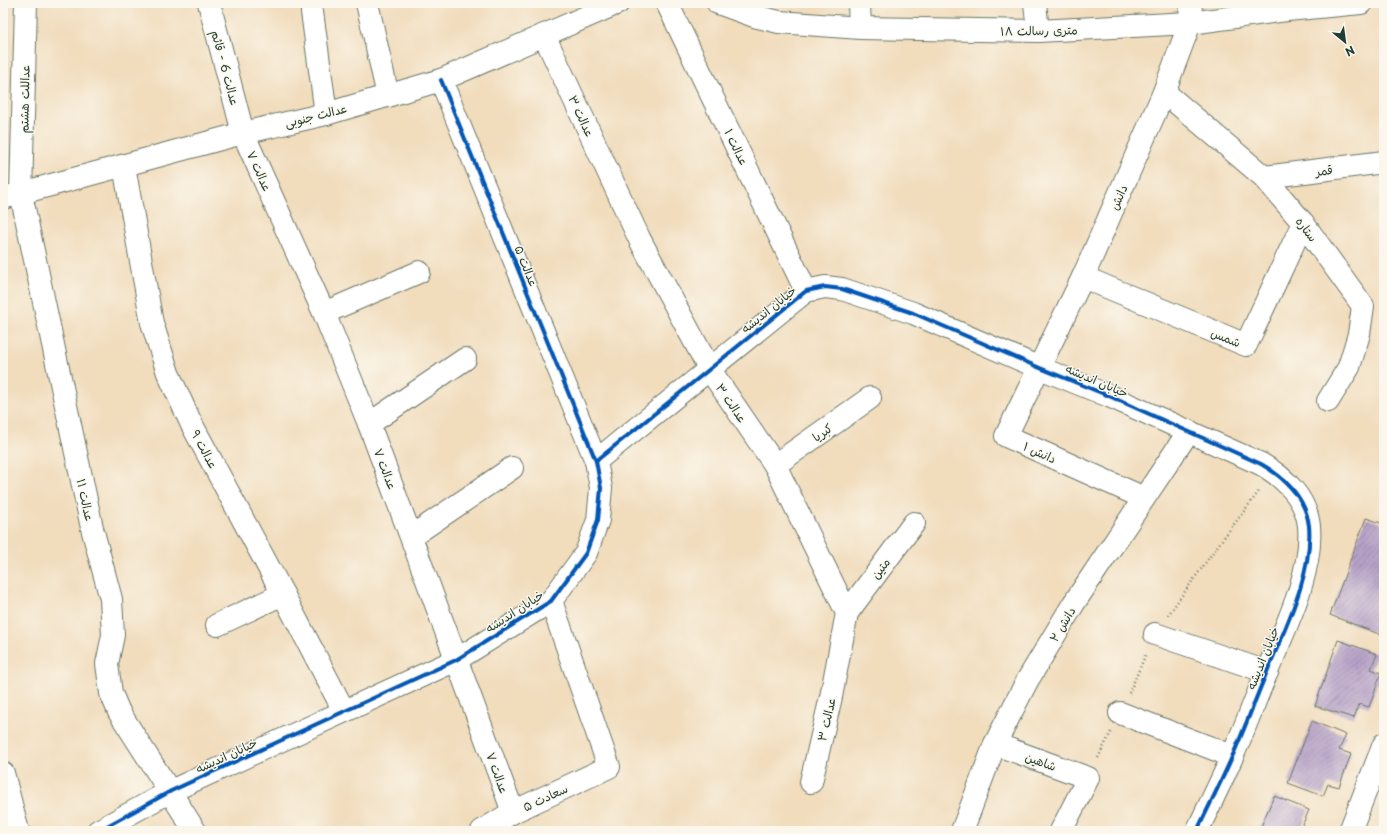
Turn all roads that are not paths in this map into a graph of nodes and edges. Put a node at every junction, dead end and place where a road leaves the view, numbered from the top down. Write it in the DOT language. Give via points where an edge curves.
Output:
graph roads {
  1 [pos="26,3"];
  2 [pos="209,3"];
  3 [pos="367,3"];
  4 [pos="618,3"];
  5 [pos="667,3"];
  6 [pos="718,3"];
  7 [pos="859,3"];
  8 [pos="1035,3"];
  9 [pos="1361,3"];
  10 [pos="1287,7"];
  11 [pos="312,12"];
  12 [pos="1191,13"];
  13 [pos="860,28"];
  14 [pos="1038,32"];
  15 [pos="544,35"];
  16 [pos="441,80"];
  17 [pos="1164,92"];
  18 [pos="388,96"];
  19 [pos="326,114"];
  20 [pos="243,133"];
  21 [pos="1384,162"];
  22 [pos="124,166"];
  23 [pos="1264,177"];
  24 [pos="12,196"];
  25 [pos="1304,223"];
  26 [pos="419,272"];
  27 [pos="1083,277"];
  28 [pos="806,291"];
  29 [pos="324,313"];
  30 [pos="466,359"];
  31 [pos="1040,368"];
  32 [pos="710,370"];
  33 [pos="870,398"];
  34 [pos="1328,401"];
  35 [pos="370,424"];
  36 [pos="1189,431"];
  37 [pos="596,461"];
  38 [pos="774,465"];
  39 [pos="512,468"];
  40 [pos="1144,498"];
  41 [pos="914,523"];
  42 [pos="412,536"];
  43 [pos="283,594"];
  44 [pos="551,601"];
  45 [pos="847,613"];
  46 [pos="217,625"];
  47 [pos="1155,634"];
  48 [pos="456,660"];
  49 [pos="1267,672"];
  50 [pos="344,711"];
  51 [pos="1120,713"];
  52 [pos="994,744"];
  53 [pos="1384,744"];
  54 [pos="1232,756"];
  55 [pos="3,772"];
  56 [pos="811,782"];
  57 [pos="171,791"];
  58 [pos="513,812"];
  59 [pos="18,831"];
  60 [pos="98,831"];
  61 [pos="195,831"];
  62 [pos="482,831"];
  63 [pos="962,831"];
  64 [pos="1061,831"];
  65 [pos="1197,831"];
  66 [pos="1350,831"];
  1 -- 24 [label="street, عداللت هشتم"];
  2 -- 20 [label="street, عدالت 6 - قائم"];
  3 -- 18 [label="street"];
  4 -- 15 [label="street, عدالت جنوبی"];
  5 -- 28 [label="street, عدالت ۱"];
  6 -- 13 [label="street, ۱۸ متری رسالت" via="780,22"];
  7 -- 13 [label="street"];
  8 -- 14 [label="street"];
  9 -- 10 [label="street, ۱۸ متری رسالت"];
  10 -- 12 [label="street, ۱۸ متری رسالت"];
  11 -- 19 [label="street"];
  12 -- 14 [label="street, ۱۸ متری رسالت"];
  12 -- 17 [label="street, دانش"];
  13 -- 14 [label="street, ۱۸ متری رسالت"];
  15 -- 16 [label="street, عدالت جنوبی"];
  15 -- 32 [label="street, عدالت ۳" via="640,240"];
  16 -- 18 [label="street, عدالت جنوبی"];
  16 -- 37 [label="street, عدالت ۵"];
  17 -- 23 [label="street, ستاره"];
  17 -- 27 [label="street, دانش"];
  18 -- 19 [label="street, عدالت جنوبی"];
  19 -- 20 [label="street, عدالت جنوبی"];
  20 -- 22 [label="street, عدالت جنوبی"];
  20 -- 29 [label="street, عدالت ۷"];
  21 -- 23 [label="street, قمر"];
  22 -- 24 [label="street, عدالت جنوبی"];
  22 -- 43 [label="street, عدالت ۹" via="152,323 168,373 191,423"];
  23 -- 25 [label="street, ستاره"];
  24 -- 57 [label="street, عدالت ۱۱" via="111,599 113,635 107,664 111,693 119,712"];
  25 -- 27 [label="street, شمس" via="1246,345"];
  25 -- 34 [label="street, ستاره" via="1363,306 1359,334 1349,367"];
  26 -- 29 [label="street"];
  27 -- 31 [label="street, دانش"];
  28 -- 31 [label="street, خیابان اندیشه" via="824,287 864,296 913,313"];
  28 -- 32 [label="street, خیابان اندیشه"];
  29 -- 35 [label="street, عدالت ۷"];
  30 -- 35 [label="street"];
  31 -- 36 [label="street, خیابان اندیشه"];
  31 -- 40 [label="street, دانش ۱" via="1006,436"];
  32 -- 37 [label="street, خیابان اندیشه"];
  32 -- 38 [label="street, عدالت ۳"];
  33 -- 38 [label="street, کبریا"];
  35 -- 42 [label="street, عدالت ۷"];
  36 -- 40 [label="street, دانش ۲"];
  36 -- 49 [label="street, خیابان اندیشه" via="1275,472 1293,490 1308,519 1309,549 1305,573"];
  37 -- 44 [label="street, خیابان اندیشه" via="601,488 598,520 586,553"];
  38 -- 45 [label="street, عدالت ۳"];
  39 -- 42 [label="street"];
  40 -- 52 [label="street, دانش ۲" via="1074,603 1031,674"];
  41 -- 45 [label="street, متین"];
  42 -- 48 [label="street, عدالت ۷"];
  43 -- 46 [label="street"];
  43 -- 50 [label="street, عدالت ۹"];
  44 -- 48 [label="street, خیابان اندیشه"];
  44 -- 58 [label="street, سعادت ۵" via="609,767"];
  45 -- 56 [label="street, عدالت ۳"];
  47 -- 49 [label="street"];
  48 -- 50 [label="street, خیابان اندیشه"];
  48 -- 58 [label="street, عدالت ۷"];
  49 -- 54 [label="street, خیابان اندیشه"];
  50 -- 57 [label="street, خیابان اندیشه"];
  51 -- 54 [label="street"];
  52 -- 63 [label="street, دانش ۲"];
  52 -- 64 [label="street, شاهین" via="1088,778"];
  53 -- 66 [label="street"];
  54 -- 65 [label="street, خیابان اندیشه"];
  55 -- 59 [label="street"];
  57 -- 60 [label="street, خیابان اندیشه"];
  57 -- 61 [label="street"];
  58 -- 62 [label="street, سعادت ۵"];
}
